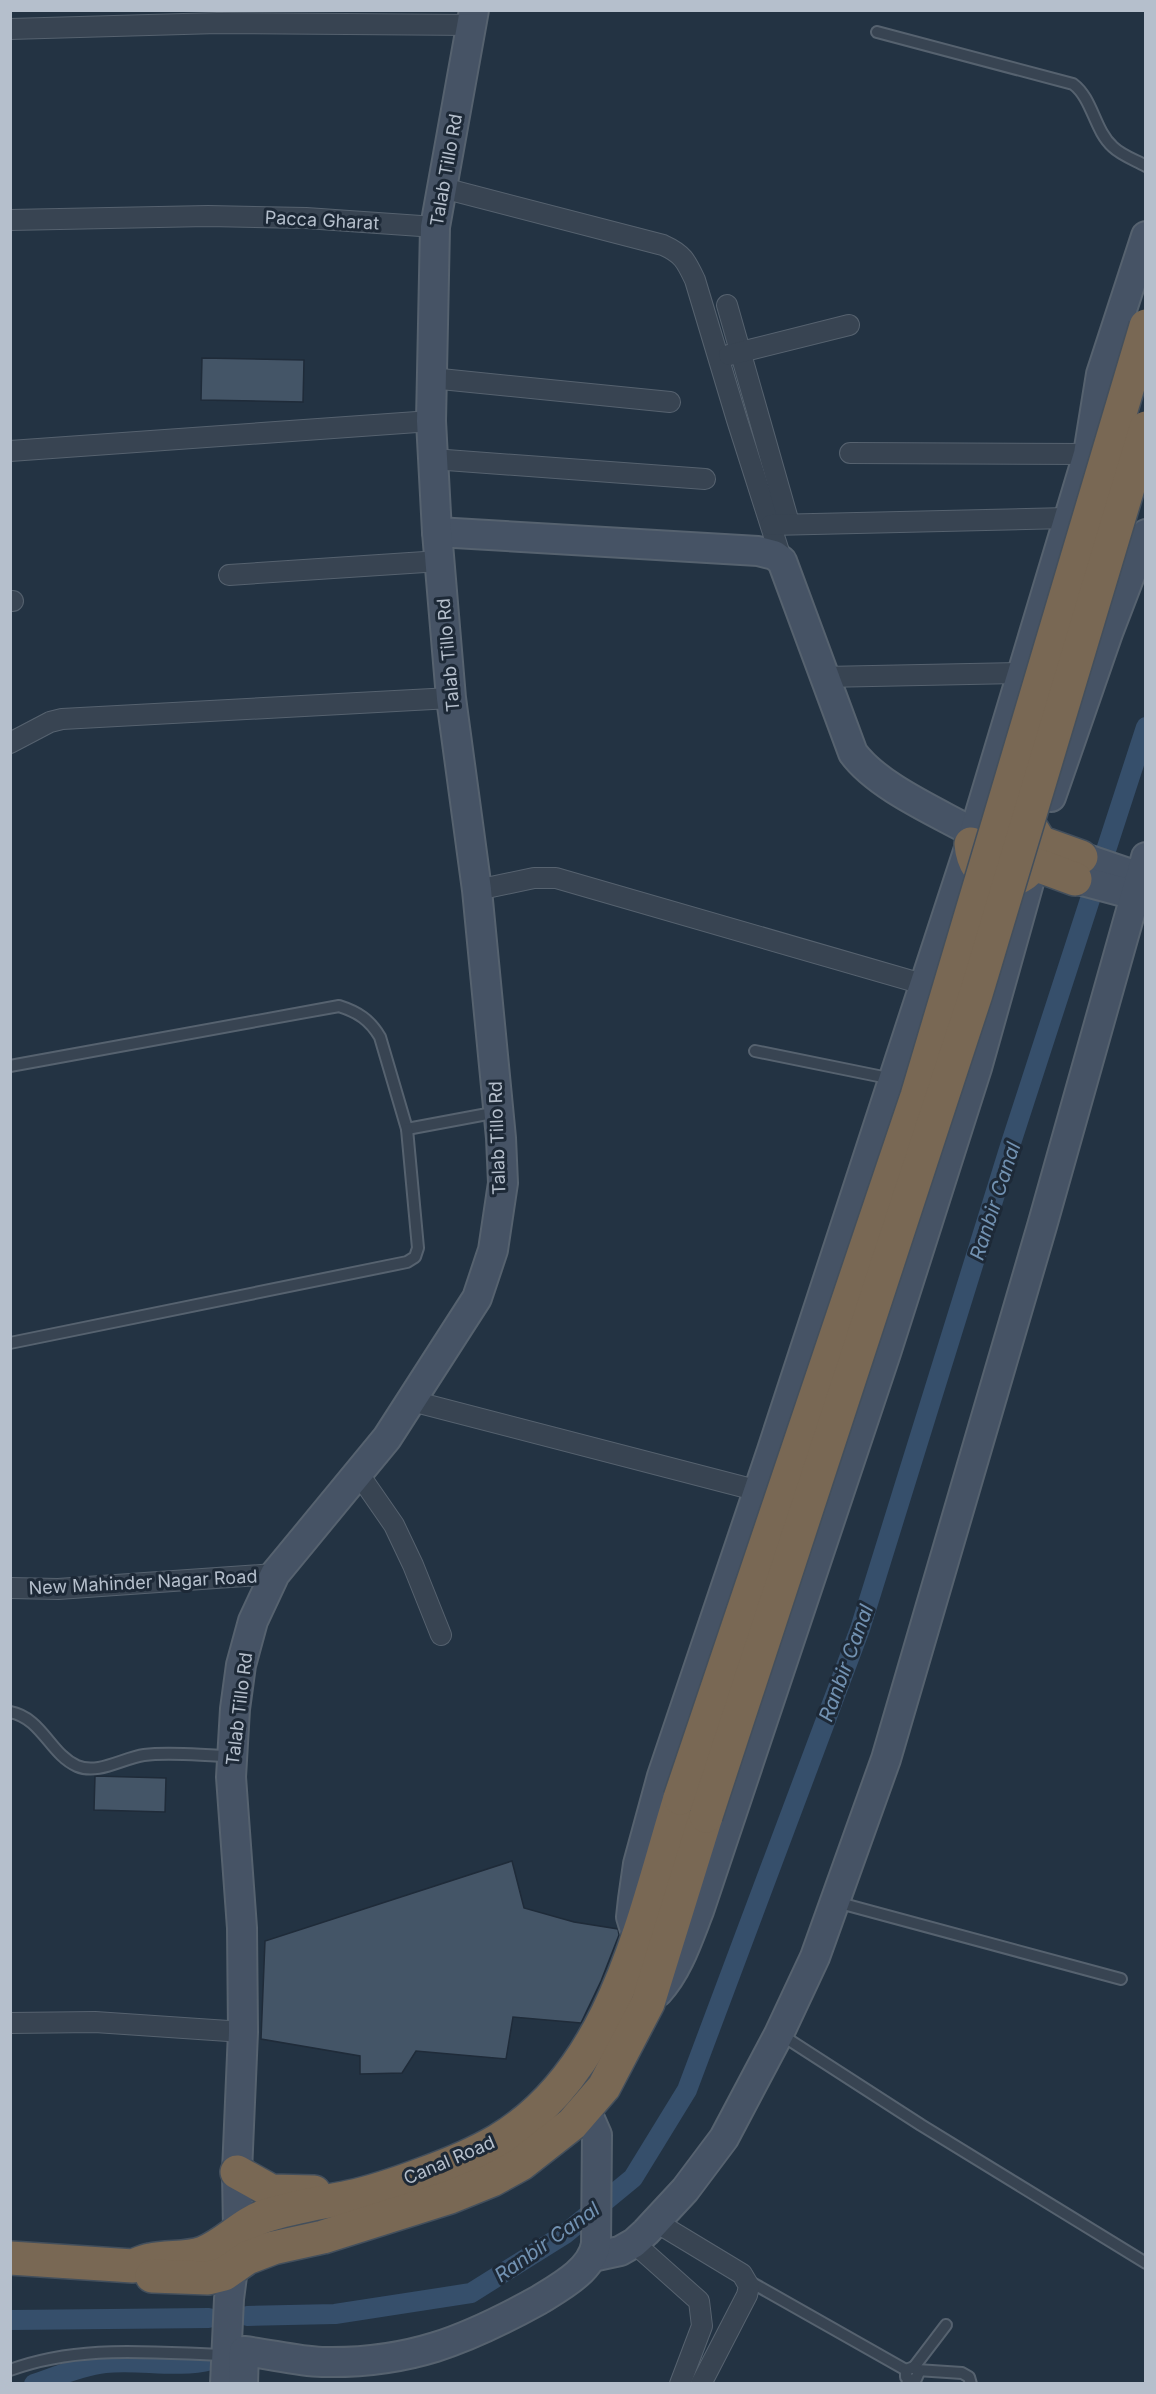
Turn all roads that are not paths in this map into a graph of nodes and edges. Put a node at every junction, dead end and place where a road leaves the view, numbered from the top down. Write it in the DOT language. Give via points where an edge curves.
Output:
graph roads {
  1 [pos="473,18"];
  2 [pos="10,29"];
  3 [pos="877,32"];
  4 [pos="1146,166"];
  5 [pos="443,188"];
  6 [pos="10,220"];
  7 [pos="435,227"];
  8 [pos="1146,236"];
  9 [pos="727,305"];
  10 [pos="849,325"];
  11 [pos="1146,326"];
  12 [pos="741,351"];
  13 [pos="718,359"];
  14 [pos="431,378"];
  15 [pos="752,389"];
  16 [pos="730,397"];
  17 [pos="670,402"];
  18 [pos="758,414"];
  19 [pos="737,420"];
  20 [pos="431,421"];
  21 [pos="1146,428"];
  22 [pos="10,451"];
  23 [pos="850,453"];
  24 [pos="1088,454"];
  25 [pos="433,459"];
  26 [pos="705,478"];
  27 [pos="1067,518"];
  28 [pos="780,524"];
  29 [pos="437,532"];
  30 [pos="1146,534"];
  31 [pos="440,561"];
  32 [pos="782,561"];
  33 [pos="229,575"];
  34 [pos="1021,673"];
  35 [pos="824,677"];
  36 [pos="451,698"];
  37 [pos="10,742"];
  38 [pos="972,838"];
  39 [pos="1037,853"];
  40 [pos="1078,868"];
  41 [pos="1137,883"];
  42 [pos="477,890"];
  43 [pos="926,986"];
  44 [pos="755,1051"];
  45 [pos="10,1066"];
  46 [pos="893,1079"];
  47 [pos="498,1112"];
  48 [pos="407,1129"];
  49 [pos="10,1343"];
  50 [pos="411,1401"];
  51 [pos="358,1473"];
  52 [pos="759,1491"];
  53 [pos="275,1574"];
  54 [pos="10,1588"];
  55 [pos="441,1635"];
  56 [pos="10,1712"];
  57 [pos="232,1756"];
  58 [pos="693,1807"];
  59 [pos="836,1902"];
  60 [pos="637,1937"];
  61 [pos="1121,1979"];
  62 [pos="648,2002"];
  63 [pos="10,2023"];
  64 [pos="243,2032"];
  65 [pos="779,2034"];
  66 [pos="586,2110"];
  67 [pos="237,2172"];
  68 [pos="356,2195"];
  69 [pos="656,2223"];
  70 [pos="634,2243"];
  71 [pos="594,2245"];
  72 [pos="239,2252"];
  73 [pos="10,2258"];
  74 [pos="1146,2263"];
  75 [pos="746,2280"];
  76 [pos="946,2325"];
  77 [pos="226,2355"];
  78 [pos="10,2370"];
  79 [pos="912,2376"];
  80 [pos="225,2384"];
  81 [pos="243,2384"];
  82 [pos="680,2384"];
  83 [pos="701,2384"];
  84 [pos="971,2384"];
  1 -- 2 [label="street"];
  1 -- 5 [label="street, Talab Tillo Rd"];
  3 -- 4 [label="lane" via="1073,84 1113,148"];
  5 -- 7 [label="street, Talab Tillo Rd"];
  5 -- 13 [label="street" via="678,252 695,280"];
  6 -- 7 [label="street, Pacca Gharat" via="208,216"];
  7 -- 14 [label="street, Talab Tillo Rd"];
  8 -- 24 [label="street" via="1101,374"];
  9 -- 12 [label="street"];
  10 -- 12 [label="street"];
  11 -- 58 [label="highway, bridge" via="917,1096"];
  12 -- 13 [label="street"];
  12 -- 15 [label="street"];
  13 -- 16 [label="street"];
  14 -- 17 [label="street"];
  14 -- 20 [label="street, Talab Tillo Rd"];
  15 -- 16 [label="street"];
  15 -- 18 [label="street"];
  16 -- 19 [label="street"];
  18 -- 19 [label="street"];
  18 -- 28 [label="street"];
  19 -- 28 [label="street"];
  20 -- 22 [label="street"];
  20 -- 25 [label="street, Talab Tillo Rd"];
  21 -- 58 [label="highway, bridge" via="976,994"];
  23 -- 24 [label="street"];
  24 -- 27 [label="street"];
  25 -- 26 [label="street"];
  25 -- 29 [label="street, Talab Tillo Rd"];
  27 -- 28 [label="street"];
  27 -- 34 [label="street"];
  28 -- 32 [label="street"];
  29 -- 31 [label="street, Talab Tillo Rd"];
  29 -- 32 [label="street" via="758,551"];
  30 -- 39 [label="street" via="1075,725"];
  31 -- 33 [label="street"];
  31 -- 36 [label="street, Talab Tillo Rd"];
  32 -- 35 [label="street"];
  34 -- 35 [label="street"];
  34 -- 38 [label="street"];
  35 -- 38 [label="street" via="862,765"];
  36 -- 37 [label="street" via="62,719"];
  36 -- 42 [label="street, Talab Tillo Rd"];
  38 -- 39 [label="highway" via="990,817 1013,815 1032,828"];
  38 -- 39 [label="highway" via="976,865 1002,882 1023,876"];
  38 -- 43 [label="street"];
  39 -- 40 [label="highway"];
  39 -- 62 [label="street" via="977,1068 886,1353 699,1911 666,1983"];
  40 -- 41 [label="street"];
  41 -- 59 [label="street" via="931,1608 886,1759"];
  42 -- 43 [label="street" via="556,878"];
  42 -- 47 [label="street, Talab Tillo Rd"];
  43 -- 46 [label="street"];
  44 -- 46 [label="lane"];
  45 -- 48 [label="lane" via="339,1006 363,1016 374,1026"];
  46 -- 52 [label="street"];
  47 -- 48 [label="lane"];
  47 -- 50 [label="street, Talab Tillo Rd" via="503,1183 493,1250 477,1298"];
  48 -- 49 [label="lane" via="418,1248 415,1257 407,1262"];
  50 -- 51 [label="street, Talab Tillo Rd"];
  50 -- 52 [label="street"];
  51 -- 53 [label="street, Talab Tillo Rd"];
  51 -- 55 [label="street" via="394,1525"];
  52 -- 60 [label="street" via="662,1776 633,1899 631,1917"];
  53 -- 54 [label="street, New Mahinder Nagar Road" via="58,1589"];
  53 -- 57 [label="street, Talab Tillo Rd" via="253,1621 241,1665"];
  56 -- 57 [label="lane" via="28,1718 66,1759 87,1769 142,1755"];
  57 -- 64 [label="street, Talab Tillo Rd" via="242,1928"];
  58 -- 60 [label="highway, Canal Road"];
  58 -- 62 [label="highway, Canal Road"];
  59 -- 61 [label="lane"];
  59 -- 65 [label="street"];
  60 -- 68 [label="highway, Canal Road" via="616,1994 584,2057 537,2110 498,2140 464,2158"];
  62 -- 66 [label="highway, Canal Road" via="609,2079"];
  63 -- 64 [label="street" via="95,2022"];
  64 -- 67 [label="street, Talab Tillo Rd"];
  65 -- 69 [label="street" via="724,2138"];
  65 -- 74 [label="lane"];
  66 -- 71 [label="street" via="597,2135"];
  66 -- 72 [label="highway, Canal Road" via="529,2158 492,2180 323,2237"];
  67 -- 68 [label="highway" via="271,2191"];
  67 -- 72 [label="street, Talab Tillo Rd"];
  68 -- 72 [label="highway, Canal Road" via="268,2215"];
  69 -- 70 [label="street"];
  69 -- 75 [label="street"];
  70 -- 71 [label="street" via="620,2251"];
  70 -- 82 [label="street" via="699,2301 702,2326"];
  71 -- 81 [label="street" via="585,2266 555,2290 446,2345 405,2356 320,2362 244,2351"];
  72 -- 73 [label="highway" via="224,2242 189,2257 149,2260 133,2266"];
  72 -- 77 [label="street"];
  75 -- 79 [label="lane"];
  75 -- 83 [label="street" via="747,2295"];
  76 -- 79 [label="lane"];
  77 -- 78 [label="lane" via="87,2352"];
  77 -- 80 [label="street"];
  79 -- 84 [label="lane" via="962,2373"];
}
